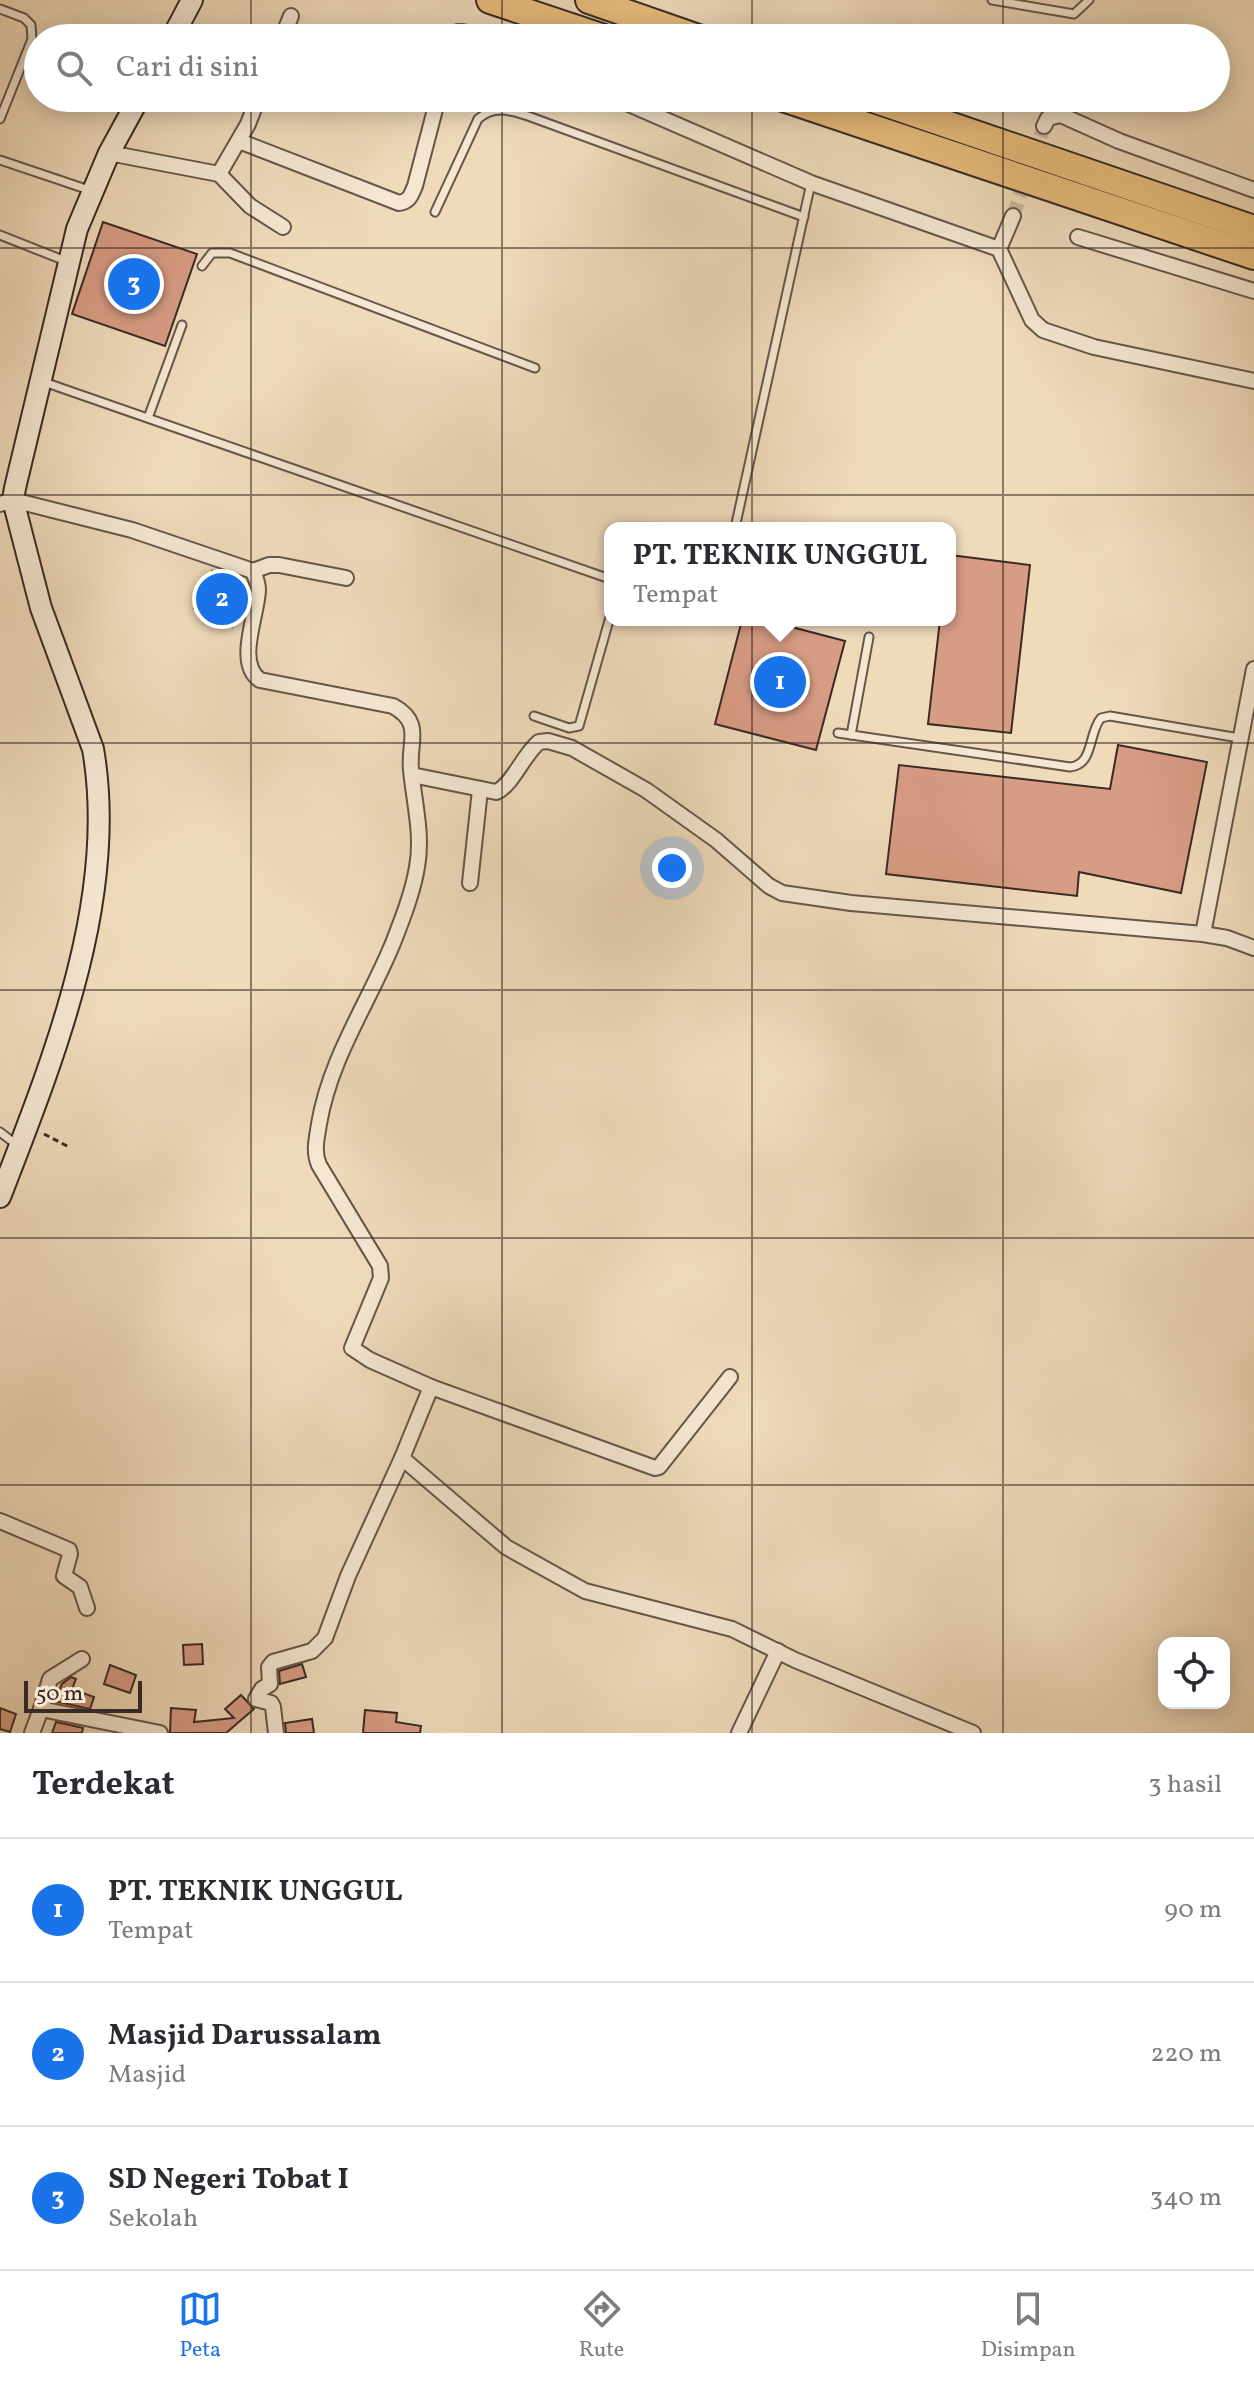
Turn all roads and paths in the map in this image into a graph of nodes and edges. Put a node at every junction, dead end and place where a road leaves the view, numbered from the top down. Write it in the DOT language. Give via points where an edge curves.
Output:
graph roads {
  1 [pos="192,0"];
  2 [pos="490,0"];
  3 [pos="589,0"];
  4 [pos="992,0"];
  5 [pos="1089,0"];
  6 [pos="0,9"];
  7 [pos="291,16"];
  8 [pos="30,24"];
  9 [pos="179,24"];
  10 [pos="288,24"];
  11 [pos="562,24"];
  12 [pos="658,24"];
  13 [pos="24,59"];
  14 [pos="131,112"];
  15 [pos="252,112"];
  16 [pos="434,112"];
  17 [pos="486,112"];
  18 [pos="516,112"];
  19 [pos="647,112"];
  20 [pos="825,112"];
  21 [pos="911,112"];
  22 [pos="0,119"];
  23 [pos="1044,126"];
  24 [pos="239,141"];
  25 [pos="109,153"];
  26 [pos="0,160"];
  27 [pos="219,174"];
  28 [pos="811,183"];
  29 [pos="1254,190"];
  30 [pos="91,191"];
  31 [pos="435,212"];
  32 [pos="1013,216"];
  33 [pos="804,217"];
  34 [pos="283,227"];
  35 [pos="1254,229"];
  36 [pos="0,235"];
  37 [pos="1078,237"];
  38 [pos="999,249"];
  39 [pos="1254,256"];
  40 [pos="68,262"];
  41 [pos="202,266"];
  42 [pos="1254,291"];
  43 [pos="182,325"];
  44 [pos="535,368"];
  45 [pos="39,381"];
  46 [pos="1254,381"];
  47 [pos="148,418"];
  48 [pos="6,502"];
  49 [pos="736,522"];
  50 [pos="253,571"];
  51 [pos="604,577"];
  52 [pos="346,578"];
  53 [pos="607,626"];
  54 [pos="869,637"];
  55 [pos="1254,669"];
  56 [pos="534,716"];
  57 [pos="838,733"];
  58 [pos="851,735"];
  59 [pos="1239,738"];
  60 [pos="412,775"];
  61 [pos="480,790"];
  62 [pos="470,883"];
  63 [pos="1203,934"];
  64 [pos="1254,948"];
  65 [pos="26,1125"];
  66 [pos="0,1132"];
  67 [pos="18,1146"];
  68 [pos="69,1147"];
  69 [pos="5,1165"];
  70 [pos="0,1197"];
  71 [pos="730,1377"];
  72 [pos="431,1387"];
  73 [pos="402,1458"];
  74 [pos="0,1521"];
  75 [pos="87,1608"];
  76 [pos="778,1651"];
  77 [pos="82,1659"];
  78 [pos="41,1709"];
  79 [pos="32,1733"];
  80 [pos="160,1733"];
  81 [pos="276,1733"];
  82 [pos="739,1733"];
  83 [pos="973,1733"];
  1 -- 9 [label="main road"];
  2 -- 11 [label="highway"];
  3 -- 12 [label="highway"];
  4 -- 5 [label="lane" via="1074,14"];
  6 -- 8 [label="lane"];
  7 -- 10 [label="street"];
  13 -- 22 [label="lane"];
  14 -- 25 [label="main road"];
  15 -- 24 [label="street"];
  16 -- 24 [label="street" via="406,202"];
  17 -- 31 [label="lane"];
  18 -- 33 [label="lane"];
  19 -- 28 [label="street"];
  20 -- 39 [label="highway"];
  21 -- 35 [label="highway"];
  23 -- 29 [label="street" via="1048,118 1061,115"];
  24 -- 27 [label="street"];
  25 -- 27 [label="street"];
  25 -- 30 [label="main road"];
  26 -- 30 [label="lane"];
  27 -- 34 [label="street" via="250,206"];
  28 -- 33 [label="lane"];
  28 -- 38 [label="street"];
  30 -- 40 [label="main road"];
  32 -- 38 [label="street"];
  33 -- 49 [label="lane"];
  36 -- 40 [label="lane"];
  37 -- 42 [label="street"];
  38 -- 46 [label="street" via="1032,320 1043,330 1094,347"];
  40 -- 45 [label="main road"];
  41 -- 44 [label="lane" via="212,253 230,253"];
  43 -- 47 [label="lane"];
  45 -- 47 [label="lane"];
  45 -- 48 [label="main road"];
  47 -- 51 [label="lane"];
  48 -- 50 [label="street" via="132,530"];
  48 -- 65 [label="main road" via="89,735 99,800 80,962"];
  50 -- 52 [label="street" via="279,565"];
  50 -- 60 [label="street" via="259,589 250,636 253,675 404,712 413,732"];
  53 -- 56 [label="lane" via="579,726 569,728"];
  54 -- 58 [label="lane"];
  55 -- 59 [label="street"];
  57 -- 58 [label="lane"];
  58 -- 59 [label="lane" via="1070,767 1085,762 1095,724 1110,716"];
  59 -- 63 [label="street"];
  60 -- 61 [label="street"];
  60 -- 72 [label="street" via="417,870 393,942 331,1074 315,1150 380,1266 381,1278 352,1348"];
  61 -- 62 [label="street"];
  61 -- 63 [label="street" via="504,789 533,747 559,742 646,790 782,893"];
  63 -- 64 [label="street"];
  65 -- 67 [label="main road"];
  65 -- 68 [label="path"];
  66 -- 67 [label="lane"];
  67 -- 69 [label="main road"];
  69 -- 70 [label="main road"];
  71 -- 72 [label="street" via="655,1468"];
  72 -- 73 [label="street"];
  73 -- 76 [label="street" via="506,1547 585,1591 732,1629"];
  73 -- 81 [label="street" via="325,1638 312,1651 269,1667 270,1684 256,1699 271,1703"];
  74 -- 75 [label="street" via="69,1550 64,1576 80,1587"];
  76 -- 82 [label="street"];
  76 -- 83 [label="street"];
  77 -- 78 [label="street" via="50,1679"];
  78 -- 79 [label="street"];
  78 -- 80 [label="street"];
}
